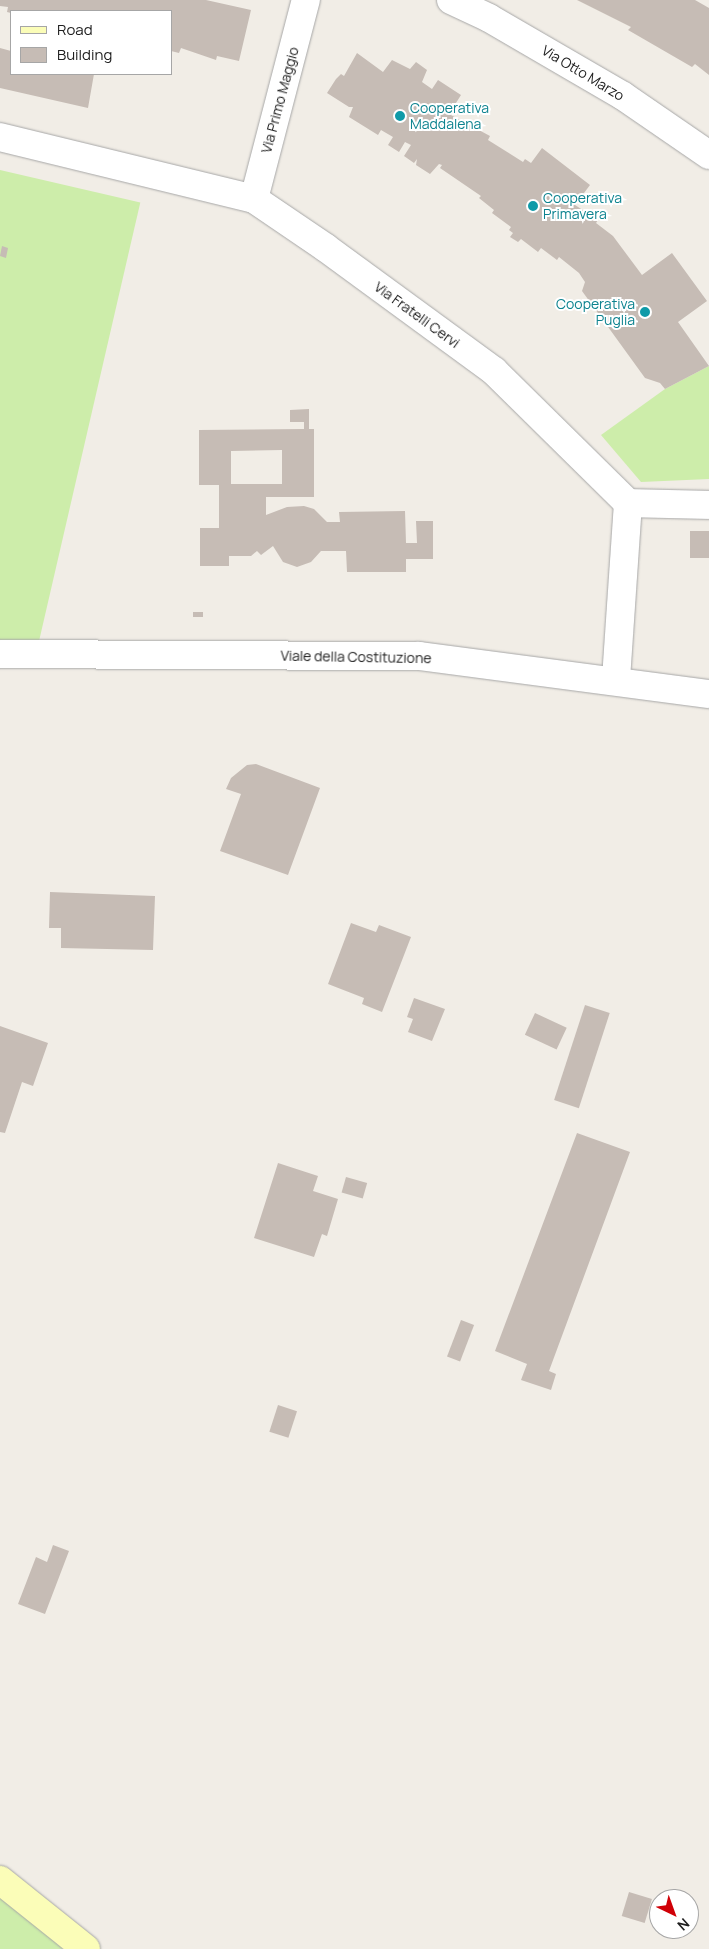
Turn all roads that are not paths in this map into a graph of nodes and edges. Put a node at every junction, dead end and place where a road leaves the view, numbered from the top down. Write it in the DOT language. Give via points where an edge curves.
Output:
graph roads {
  1 [pos="306,0"];
  2 [pos="450,0"];
  3 [pos="0,137"];
  4 [pos="709,155"];
  5 [pos="254,199"];
  6 [pos="628,503"];
  7 [pos="709,504"];
  8 [pos="0,654"];
  9 [pos="616,681"];
  10 [pos="709,694"];
  11 [pos="0,1880"];
  12 [pos="86,1949"];
  1 -- 5 [label="street, Via Primo Maggio"];
  2 -- 4 [label="street, Via Otto Marzo" via="489,18 623,96"];
  3 -- 5 [label="street, Via Fratelli Cervi"];
  5 -- 6 [label="street, Via Fratelli Cervi" via="494,371"];
  6 -- 7 [label="street"];
  6 -- 9 [label="street"];
  8 -- 9 [label="street, Viale della Costituzione" via="419,656"];
  9 -- 10 [label="street, Viale della Costituzione"];
  11 -- 12 [label="main road"];
}
